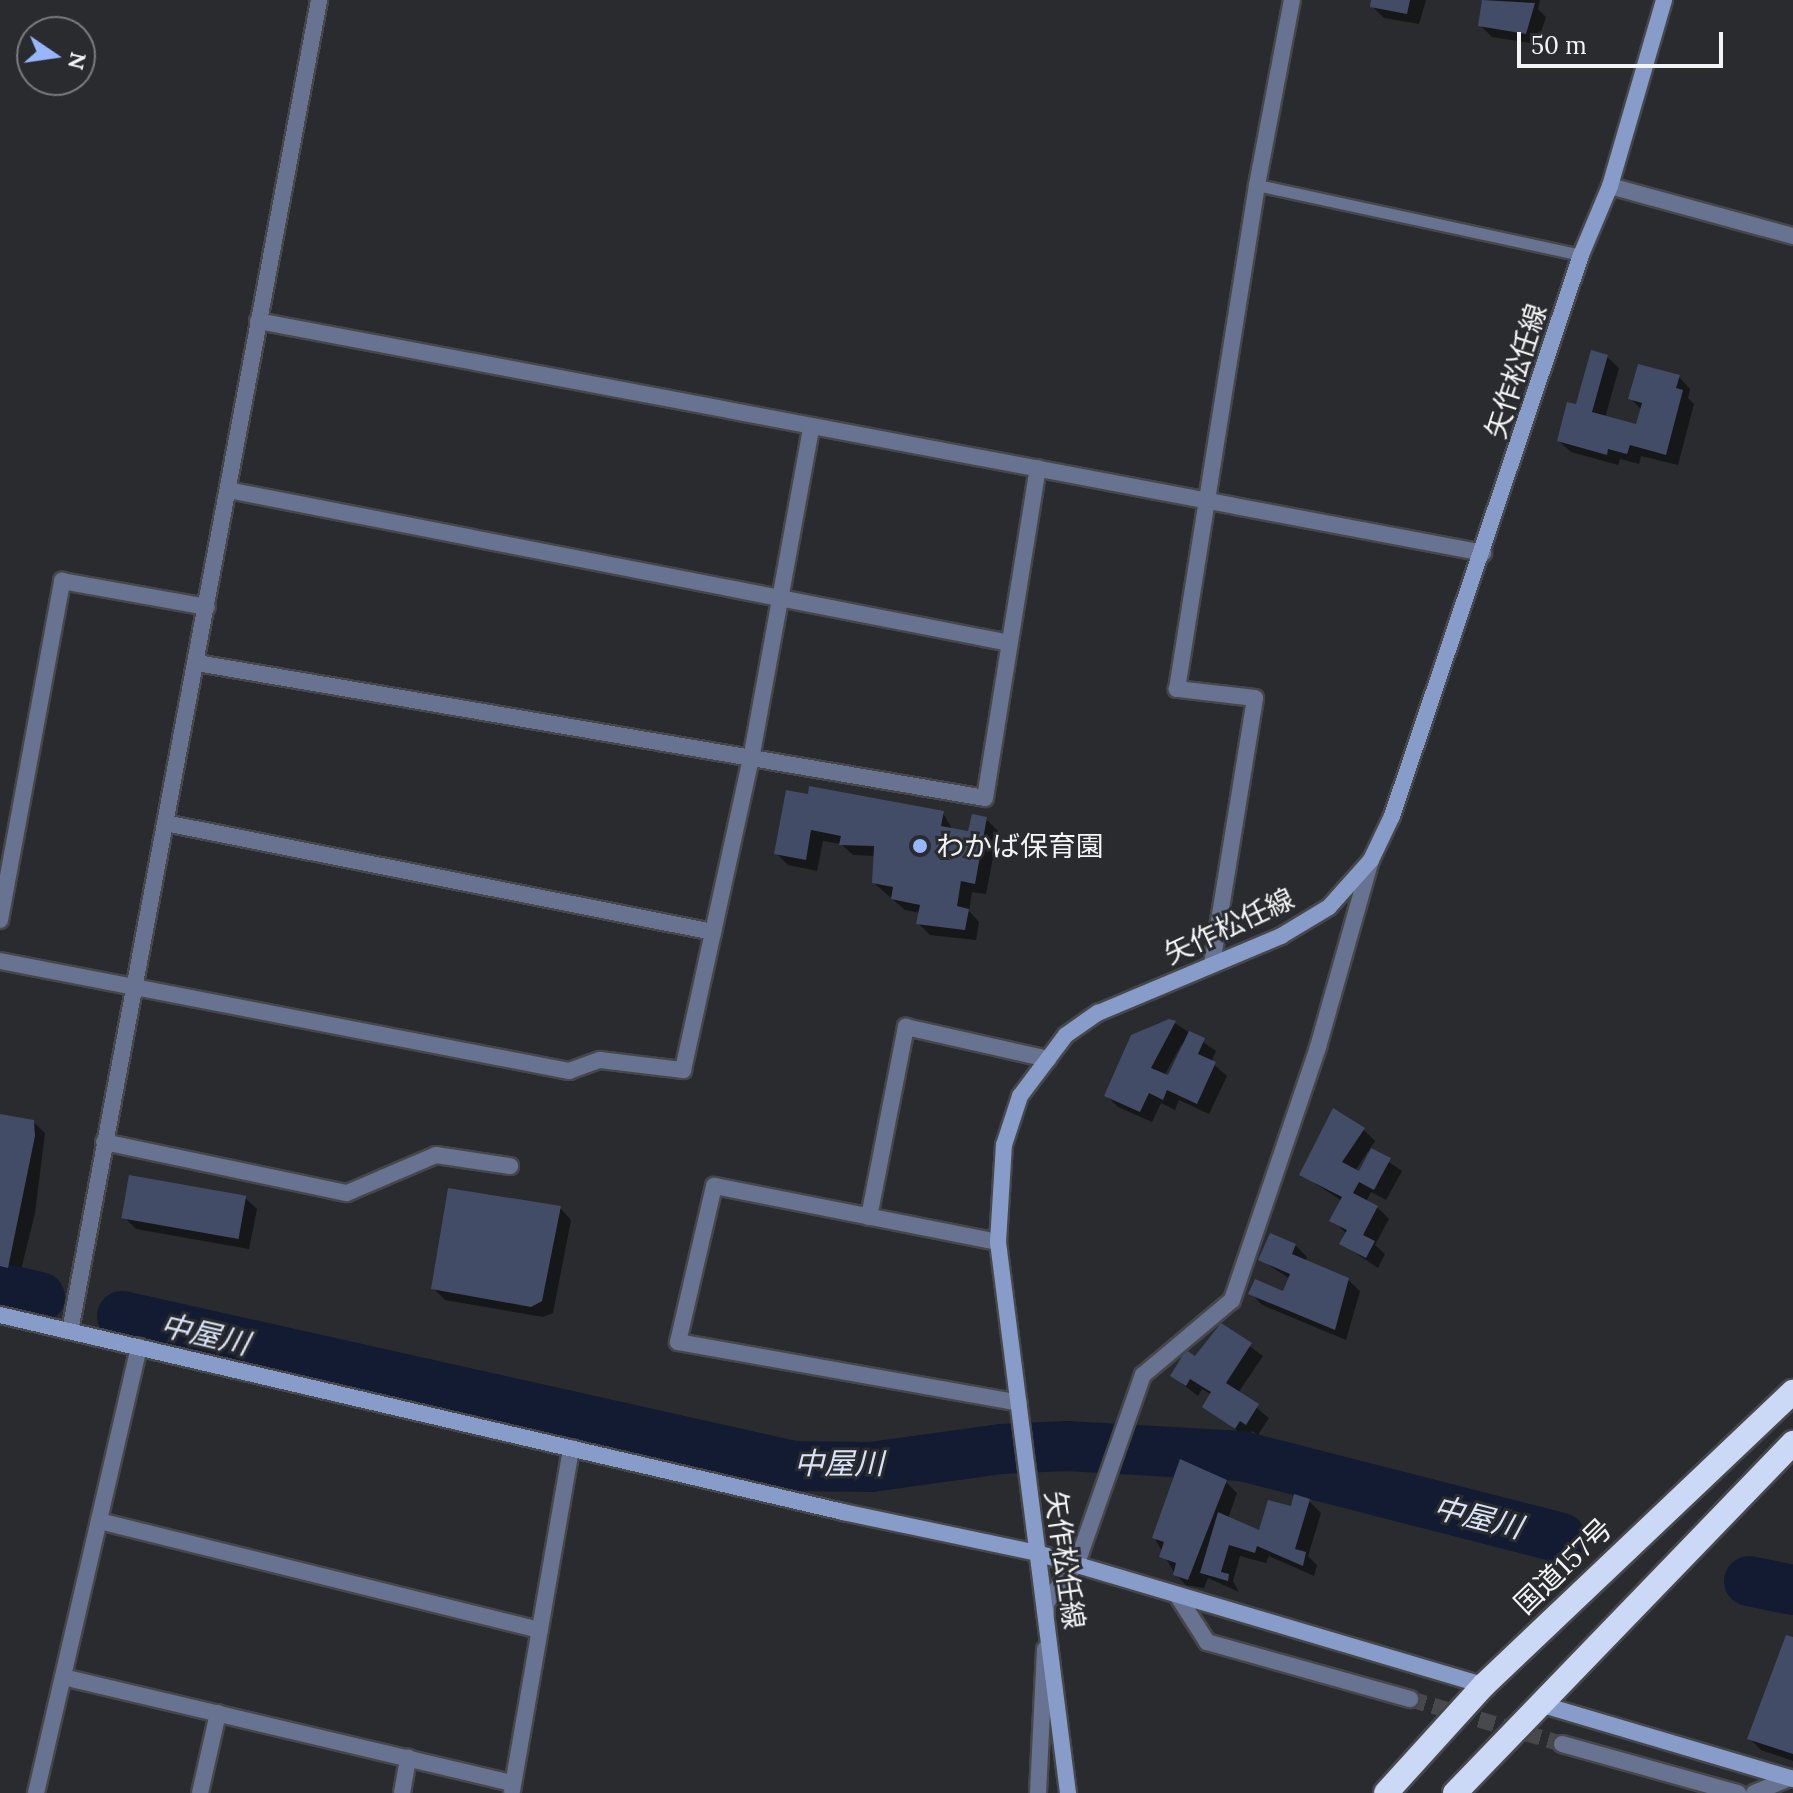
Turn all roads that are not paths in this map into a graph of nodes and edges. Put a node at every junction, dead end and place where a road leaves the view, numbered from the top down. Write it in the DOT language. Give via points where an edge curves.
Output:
graph roads {
  1 [pos="319,0"];
  2 [pos="1292,0"];
  3 [pos="1664,0"];
  4 [pos="1257,185"];
  5 [pos="1610,186"];
  6 [pos="1793,236"];
  7 [pos="1581,255"];
  8 [pos="258,321"];
  9 [pos="811,428"];
  10 [pos="1038,468"];
  11 [pos="228,490"];
  12 [pos="1207,501"];
  13 [pos="1483,553"];
  14 [pos="781,598"];
  15 [pos="207,607"];
  16 [pos="1009,643"];
  17 [pos="197,663"];
  18 [pos="751,759"];
  19 [pos="165,823"];
  20 [pos="1371,860"];
  21 [pos="0,920"];
  22 [pos="713,932"];
  23 [pos="0,961"];
  24 [pos="1212,964"];
  25 [pos="133,984"];
  26 [pos="1048,1059"];
  27 [pos="104,1142"];
  28 [pos="510,1166"];
  29 [pos="869,1217"];
  30 [pos="998,1242"];
  31 [pos="0,1315"];
  32 [pos="70,1331"];
  33 [pos="139,1347"];
  34 [pos="1793,1392"];
  35 [pos="1019,1410"];
  36 [pos="1793,1443"];
  37 [pos="571,1448"];
  38 [pos="99,1521"];
  39 [pos="1037,1553"];
  40 [pos="1077,1563"];
  41 [pos="1177,1595"];
  42 [pos="1046,1603"];
  43 [pos="540,1630"];
  44 [pos="63,1677"];
  45 [pos="1484,1685"];
  46 [pos="1410,1699"];
  47 [pos="1540,1704"];
  48 [pos="218,1713"];
  49 [pos="1562,1744"];
  50 [pos="408,1758"];
  51 [pos="1789,1783"];
  52 [pos="512,1788"];
  53 [pos="36,1793"];
  54 [pos="200,1793"];
  55 [pos="402,1793"];
  56 [pos="1038,1793"];
  57 [pos="1068,1793"];
  58 [pos="1386,1793"];
  59 [pos="1455,1793"];
  60 [pos="1738,1793"];
  61 [pos="1754,1793"];
  1 -- 8 [label="street"];
  2 -- 4 [label="street"];
  3 -- 5 [label="main road, 矢作松任線"];
  4 -- 7 [label="lane"];
  4 -- 12 [label="street"];
  5 -- 6 [label="street"];
  5 -- 7 [label="main road, 矢作松任線"];
  7 -- 13 [label="main road, 矢作松任線"];
  8 -- 9 [label="street"];
  8 -- 11 [label="street"];
  9 -- 10 [label="street"];
  9 -- 14 [label="street"];
  10 -- 12 [label="street"];
  10 -- 16 [label="street"];
  11 -- 14 [label="street"];
  11 -- 15 [label="street"];
  12 -- 13 [label="street"];
  12 -- 24 [label="street" via="1177,689 1255,698"];
  13 -- 20 [label="main road, 矢作松任線" via="1392,816"];
  14 -- 16 [label="street"];
  14 -- 18 [label="street"];
  15 -- 17 [label="street"];
  15 -- 21 [label="street" via="62,581"];
  16 -- 18 [label="street" via="985,798"];
  17 -- 18 [label="street"];
  17 -- 19 [label="street"];
  18 -- 22 [label="street"];
  19 -- 22 [label="street"];
  19 -- 25 [label="street"];
  20 -- 24 [label="main road, 矢作松任線" via="1329,907 1281,936"];
  20 -- 40 [label="street" via="1318,1047 1232,1300 1143,1375"];
  22 -- 25 [label="street" via="683,1070 600,1060 569,1071"];
  23 -- 25 [label="street"];
  24 -- 26 [label="main road, 矢作松任線" via="1098,1013 1066,1035"];
  25 -- 27 [label="street"];
  26 -- 29 [label="street" via="906,1027"];
  26 -- 30 [label="main road, 矢作松任線" via="1020,1096 1004,1145"];
  27 -- 28 [label="street" via="347,1193 436,1155"];
  27 -- 32 [label="street"];
  29 -- 30 [label="street"];
  29 -- 35 [label="street" via="714,1186 678,1342"];
  30 -- 35 [label="main road, 矢作松任線"];
  31 -- 32 [label="main road"];
  32 -- 33 [label="main road"];
  33 -- 37 [label="main road"];
  33 -- 38 [label="street"];
  34 -- 45 [label="highway, 国道157号"];
  35 -- 39 [label="main road, 矢作松任線"];
  36 -- 47 [label="highway"];
  37 -- 39 [label="main road"];
  37 -- 43 [label="street"];
  38 -- 43 [label="street"];
  38 -- 44 [label="street"];
  39 -- 40 [label="main road"];
  39 -- 42 [label="main road, 矢作松任線"];
  40 -- 41 [label="main road"];
  40 -- 42 [label="street"];
  41 -- 45 [label="main road"];
  41 -- 46 [label="street" via="1207,1642"];
  42 -- 56 [label="street"];
  42 -- 57 [label="main road, 矢作松任線"];
  43 -- 52 [label="street"];
  44 -- 48 [label="street"];
  44 -- 53 [label="street"];
  45 -- 58 [label="highway, 国道157号"];
  47 -- 51 [label="main road"];
  47 -- 59 [label="highway"];
  48 -- 50 [label="street"];
  48 -- 54 [label="street"];
  49 -- 60 [label="street"];
  50 -- 52 [label="street"];
  50 -- 55 [label="street"];
  51 -- 61 [label="street"];
}
